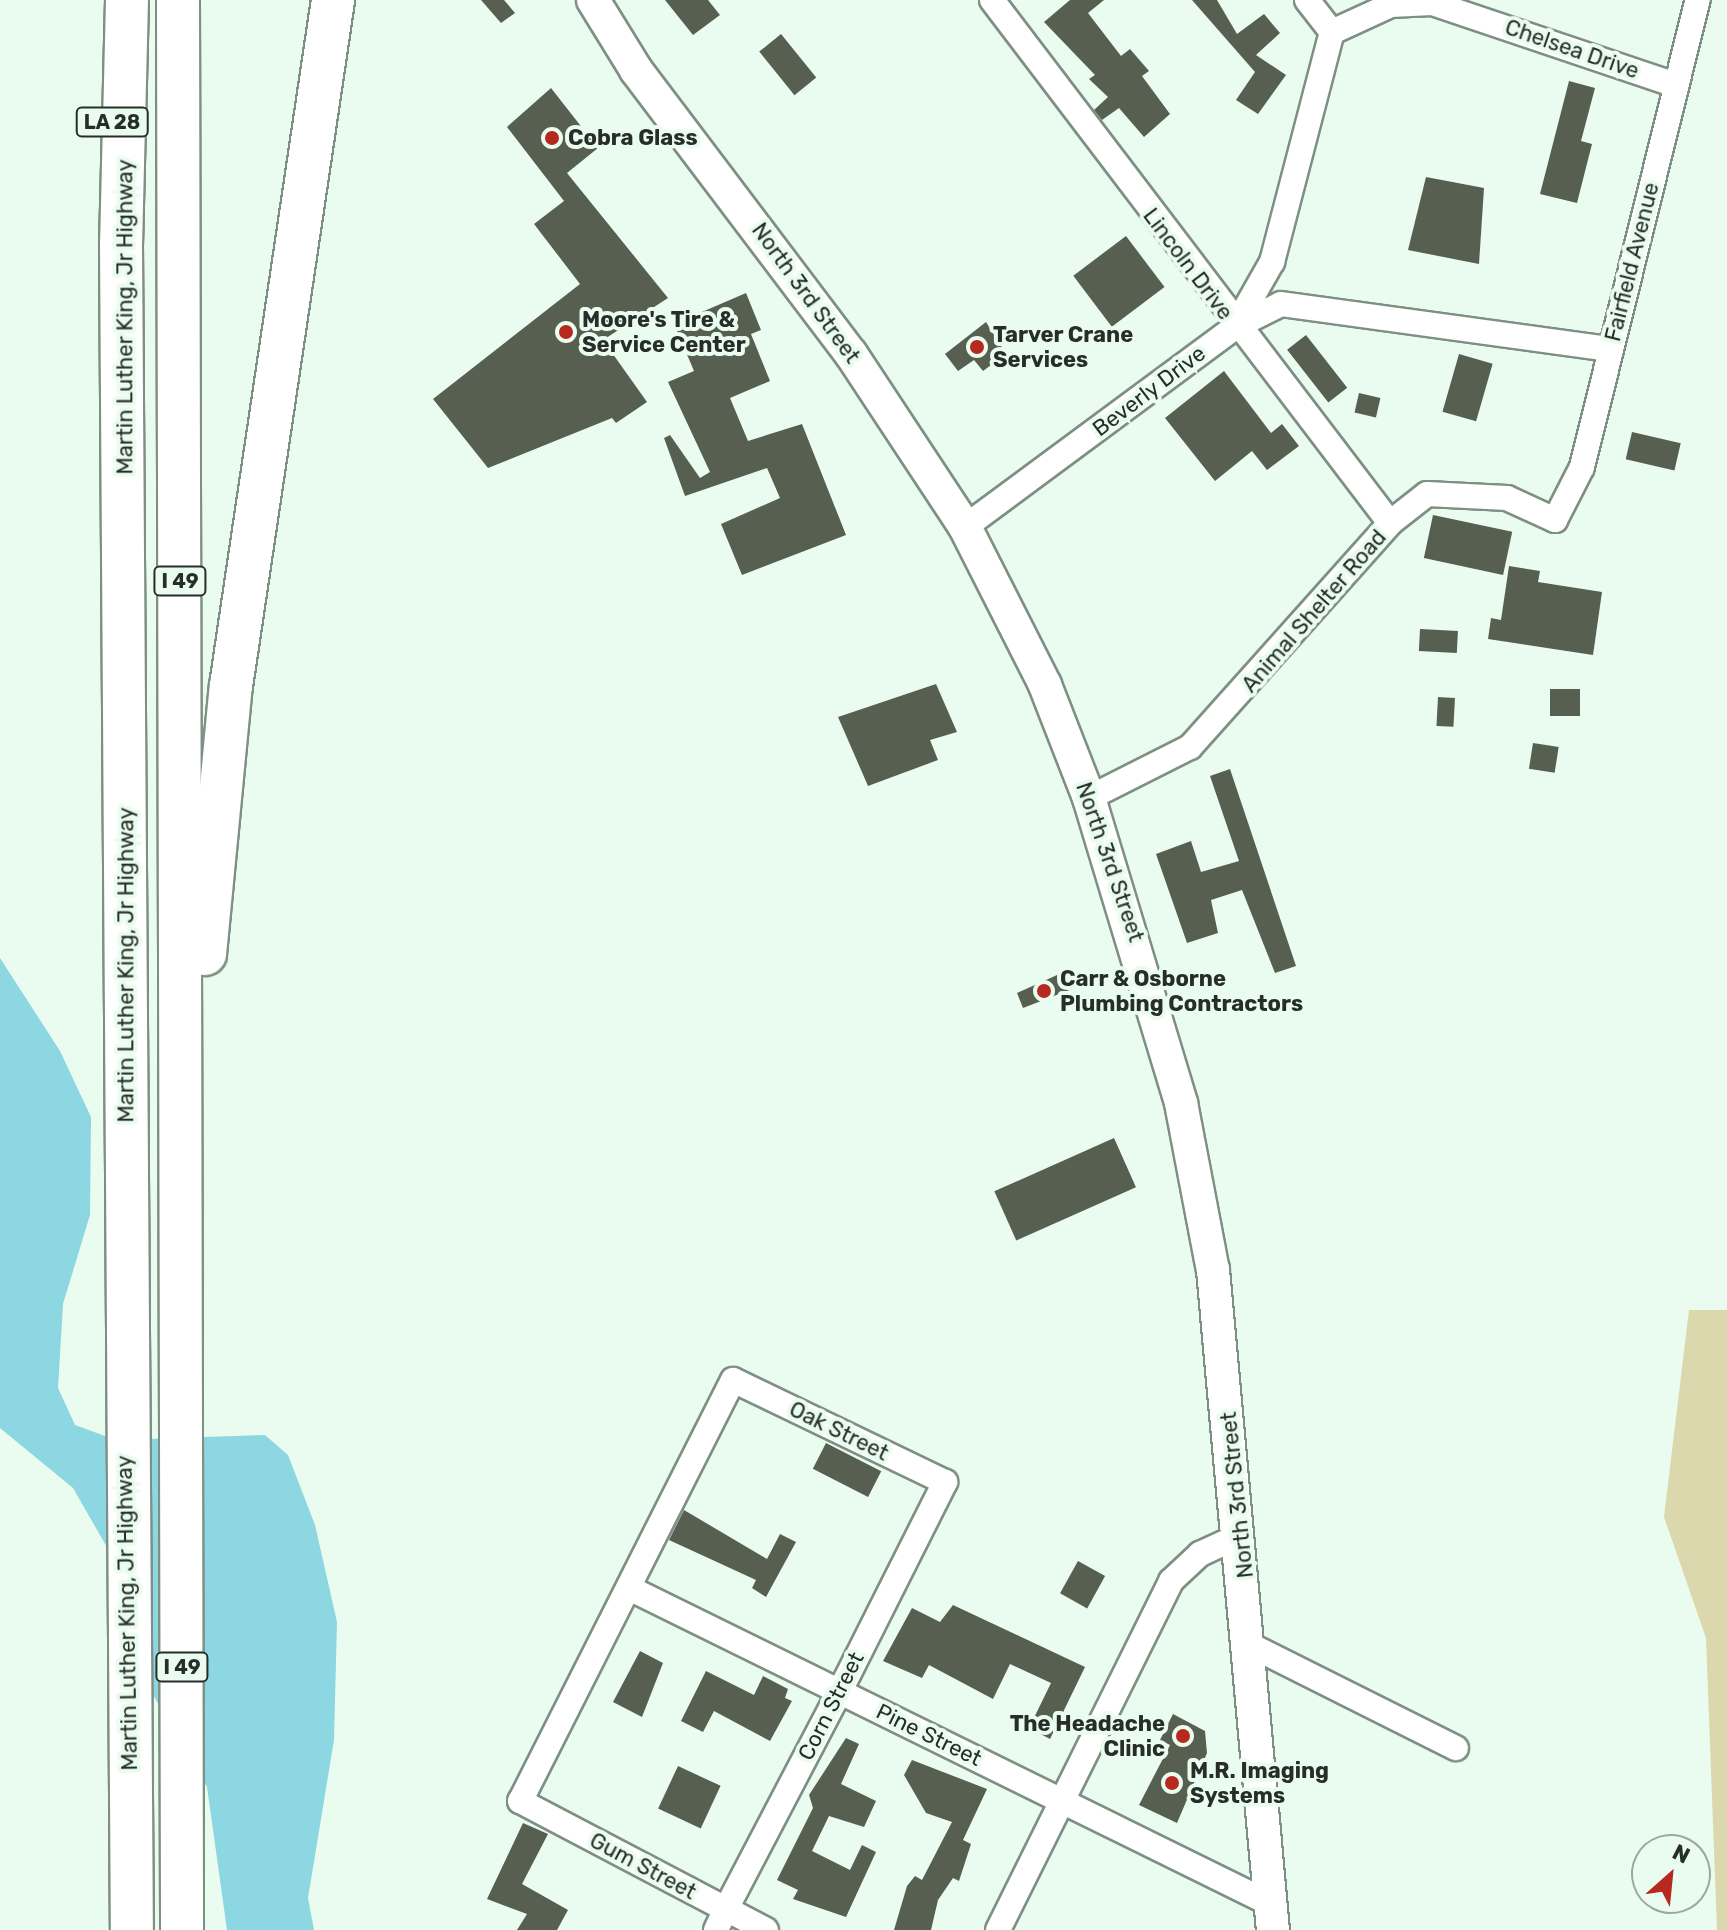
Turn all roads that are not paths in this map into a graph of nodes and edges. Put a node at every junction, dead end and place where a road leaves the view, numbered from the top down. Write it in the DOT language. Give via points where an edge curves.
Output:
graph roads {
  1 [pos="103,0"];
  2 [pos="127,0"];
  3 [pos="178,0"];
  4 [pos="333,0"];
  5 [pos="593,0"];
  6 [pos="992,0"];
  7 [pos="1307,0"];
  8 [pos="1698,0"];
  9 [pos="1332,32"];
  10 [pos="1675,85"];
  11 [pos="121,245"];
  12 [pos="1235,327"];
  13 [pos="1611,349"];
  14 [pos="1555,520"];
  15 [pos="1390,523"];
  16 [pos="965,527"];
  17 [pos="1089,798"];
  18 [pos="183,1162"];
  19 [pos="945,1482"];
  20 [pos="1241,1535"];
  21 [pos="124,1567"];
  22 [pos="629,1588"];
  23 [pos="1252,1646"];
  24 [pos="840,1691"];
  25 [pos="1456,1748"];
  26 [pos="1062,1801"];
  27 [pos="1272,1917"];
  28 [pos="721,1920"];
  29 [pos="102,1930"];
  30 [pos="132,1930"];
  31 [pos="182,1930"];
  32 [pos="766,1930"];
  33 [pos="998,1930"];
  1 -- 11 [label="highway, LA 28"];
  2 -- 11 [label="highway, Martin Luther King, Jr Highway / I 49"];
  3 -- 18 [label="highway, I 49"];
  4 -- 18 [label="highway" via="231,686"];
  5 -- 16 [label="main road, North 3rd Street" via="636,70 851,354"];
  6 -- 12 [label="street, Lincoln Drive"];
  7 -- 9 [label="street"];
  8 -- 10 [label="street, Fairfield Avenue"];
  9 -- 10 [label="street, Chelsea Drive" via="1391,5 1432,3"];
  9 -- 12 [label="street, Beverly Drive" via="1272,262"];
  10 -- 13 [label="street, Fairfield Avenue"];
  11 -- 21 [label="highway, Martin Luther King, Jr Highway / I 49"];
  12 -- 13 [label="street" via="1281,304"];
  12 -- 15 [label="street, Lincoln Drive"];
  12 -- 16 [label="street, Beverly Drive"];
  13 -- 14 [label="street, Fairfield Avenue" via="1582,467"];
  14 -- 15 [label="street, Animal Shelter Road" via="1507,498 1464,492 1427,494"];
  15 -- 17 [label="street, Animal Shelter Road" via="1190,747"];
  16 -- 17 [label="main road, North 3rd Street" via="1045,685"];
  17 -- 20 [label="main road, North 3rd Street" via="1181,1103 1213,1270"];
  18 -- 31 [label="highway, I 49"];
  19 -- 22 [label="street, Oak Street" via="733,1380"];
  19 -- 24 [label="street, Corn Street"];
  20 -- 23 [label="main road, North 3rd Street"];
  20 -- 26 [label="street" via="1180,1567"];
  21 -- 29 [label="highway"];
  21 -- 30 [label="highway, Martin Luther King, Jr Highway / I 49"];
  22 -- 24 [label="street, Pine Street"];
  22 -- 28 [label="street, Gum Street" via="520,1801"];
  23 -- 25 [label="street"];
  23 -- 27 [label="main road, North 3rd Street"];
  24 -- 26 [label="street, Pine Street"];
  24 -- 28 [label="street, Corn Street"];
  26 -- 27 [label="street, Pine Street"];
  26 -- 33 [label="street"];
  28 -- 32 [label="street, Gum Street"];
}
